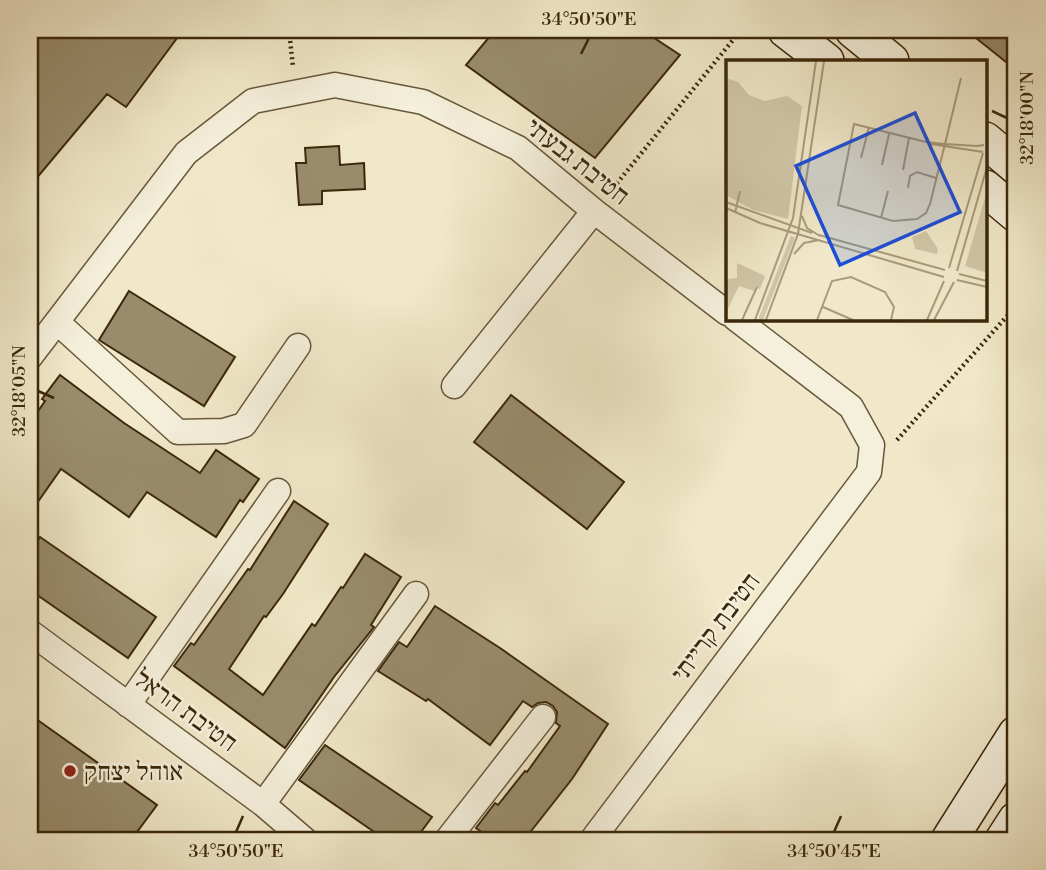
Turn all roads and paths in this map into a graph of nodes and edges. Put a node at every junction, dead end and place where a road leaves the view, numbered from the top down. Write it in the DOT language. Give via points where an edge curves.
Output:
graph roads {
  1 [pos="289,30"];
  2 [pos="741,30"];
  3 [pos="786,30"];
  4 [pos="853,30"];
  5 [pos="825,60"];
  6 [pos="890,60"];
  7 [pos="296,92"];
  8 [pos="986,141"];
  9 [pos="1016,166"];
  10 [pos="986,189"];
  11 [pos="594,211"];
  12 [pos="1016,214"];
  13 [pos="1016,306"];
  14 [pos="726,312"];
  15 [pos="738,320"];
  16 [pos="57,322"];
  17 [pos="298,346"];
  18 [pos="30,357"];
  19 [pos="454,386"];
  20 [pos="869,472"];
  21 [pos="278,491"];
  22 [pos="416,594"];
  23 [pos="30,632"];
  24 [pos="128,705"];
  25 [pos="543,717"];
  26 [pos="1016,734"];
  27 [pos="263,804"];
  28 [pos="1016,820"];
  29 [pos="305,840"];
  30 [pos="447,840"];
  31 [pos="592,840"];
  32 [pos="948,840"];
  33 [pos="1003,840"];
  1 -- 7 [label="path"];
  2 -- 11 [label="path"];
  3 -- 5 [label="street"];
  4 -- 6 [label="street"];
  7 -- 11 [label="street, חטיבת גבעתי" via="335,85 424,102 518,148"];
  7 -- 16 [label="street, חטיבת גבעתי" via="253,101 187,153"];
  8 -- 9 [label="street"];
  10 -- 12 [label="street"];
  11 -- 14 [label="street, חטיבת גבעתי"];
  11 -- 19 [label="street"];
  13 -- 20 [label="path"];
  15 -- 20 [label="street" via="851,407 872,444"];
  16 -- 17 [label="street" via="178,432 244,425"];
  16 -- 18 [label="street, חטיבת גבעתי"];
  20 -- 31 [label="street, חטיבת קרייתי"];
  21 -- 24 [label="street"];
  22 -- 27 [label="street"];
  23 -- 24 [label="street, חטיבת הראל"];
  24 -- 27 [label="street, חטיבת הראל"];
  25 -- 30 [label="street"];
  26 -- 32 [label="street"];
  27 -- 29 [label="street, חטיבת הראל"];
  28 -- 33 [label="street"];
}
